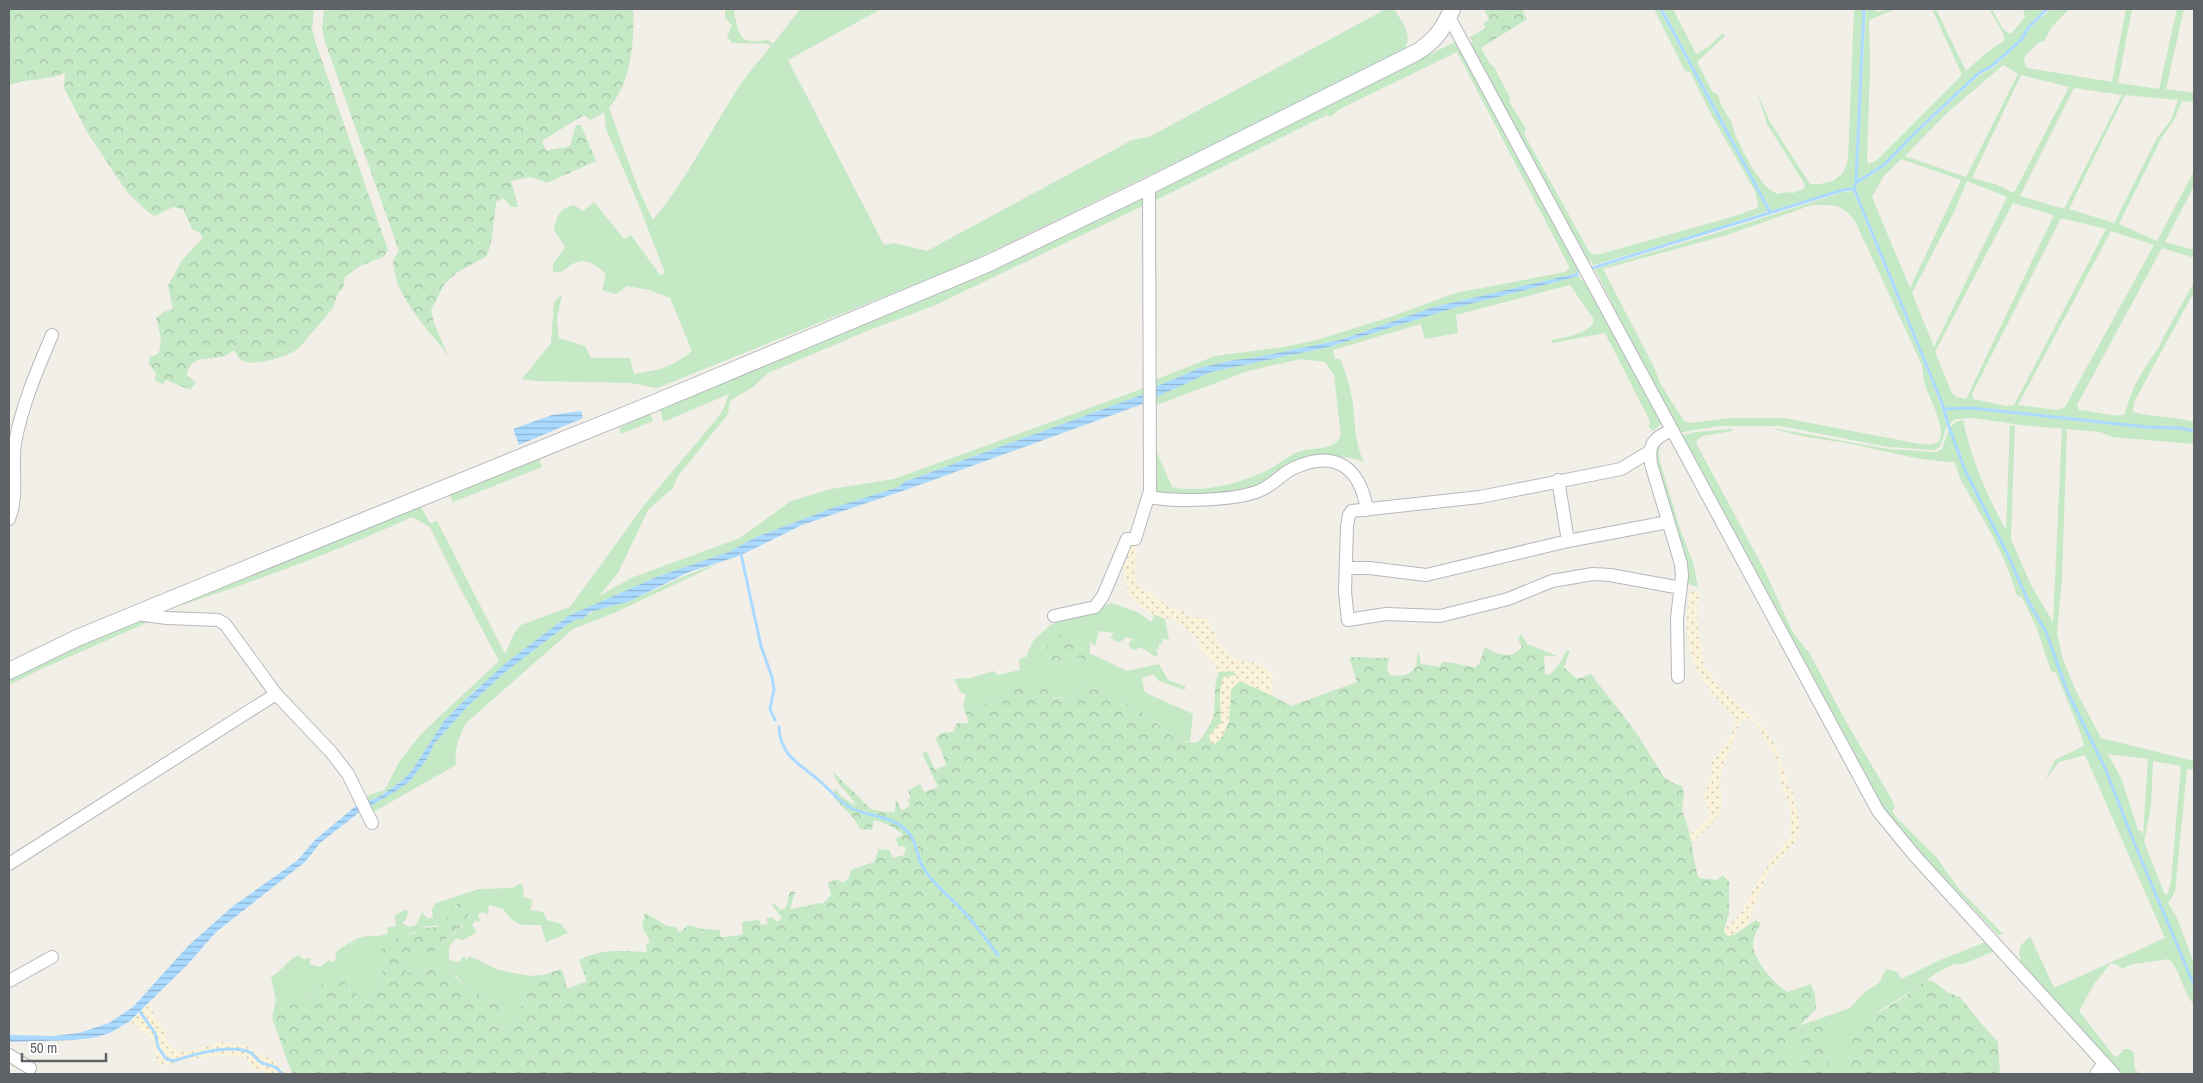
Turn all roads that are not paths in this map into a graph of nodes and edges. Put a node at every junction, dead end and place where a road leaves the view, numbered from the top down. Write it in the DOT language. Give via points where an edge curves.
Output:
graph roads {
  1 [pos="1451,13"];
  2 [pos="1149,186"];
  3 [pos="52,335"];
  4 [pos="1672,430"];
  5 [pos="1649,452"];
  6 [pos="1558,480"];
  7 [pos="1149,497"];
  8 [pos="1367,510"];
  9 [pos="9,519"];
  10 [pos="1668,522"];
  11 [pos="1568,541"];
  12 [pos="1346,568"];
  13 [pos="1681,588"];
  14 [pos="137,614"];
  15 [pos="1054,616"];
  16 [pos="9,671"];
  17 [pos="1678,677"];
  18 [pos="276,694"];
  19 [pos="372,823"];
  20 [pos="9,864"];
  21 [pos="52,957"];
  22 [pos="9,980"];
  23 [pos="9,1055"];
  24 [pos="2104,1063"];
  25 [pos="30,1068"];
  26 [pos="2096,1074"];
  27 [pos="2114,1074"];
  1 -- 2 [label="street" via="1436,38 1417,52"];
  1 -- 4 [label="street"];
  2 -- 7 [label="street"];
  2 -- 14 [label="street" via="961,275"];
  3 -- 9 [label="street" via="32,383 15,443 14,495"];
  4 -- 5 [label="street" via="1652,443"];
  4 -- 24 [label="street" via="1878,811"];
  5 -- 6 [label="street" via="1621,468"];
  5 -- 10 [label="street"];
  6 -- 8 [label="street" via="1480,497"];
  6 -- 11 [label="street"];
  7 -- 8 [label="street" via="1177,500 1258,491 1293,469 1323,461 1348,468 1357,478"];
  7 -- 15 [label="street" via="1135,539 1127,540 1095,607"];
  8 -- 12 [label="street" via="1352,511 1349,515"];
  10 -- 11 [label="street"];
  10 -- 13 [label="street" via="1681,564"];
  11 -- 12 [label="street" via="1426,575"];
  12 -- 13 [label="street" via="1348,620 1386,614 1440,616 1508,599 1552,582 1593,574"];
  13 -- 17 [label="street" via="1677,618"];
  14 -- 16 [label="street"];
  14 -- 18 [label="street" via="218,620"];
  18 -- 19 [label="street" via="348,774"];
  18 -- 20 [label="street"];
  21 -- 22 [label="street"];
  23 -- 25 [label="street"];
  24 -- 26 [label="street"];
  24 -- 27 [label="street"];
}
